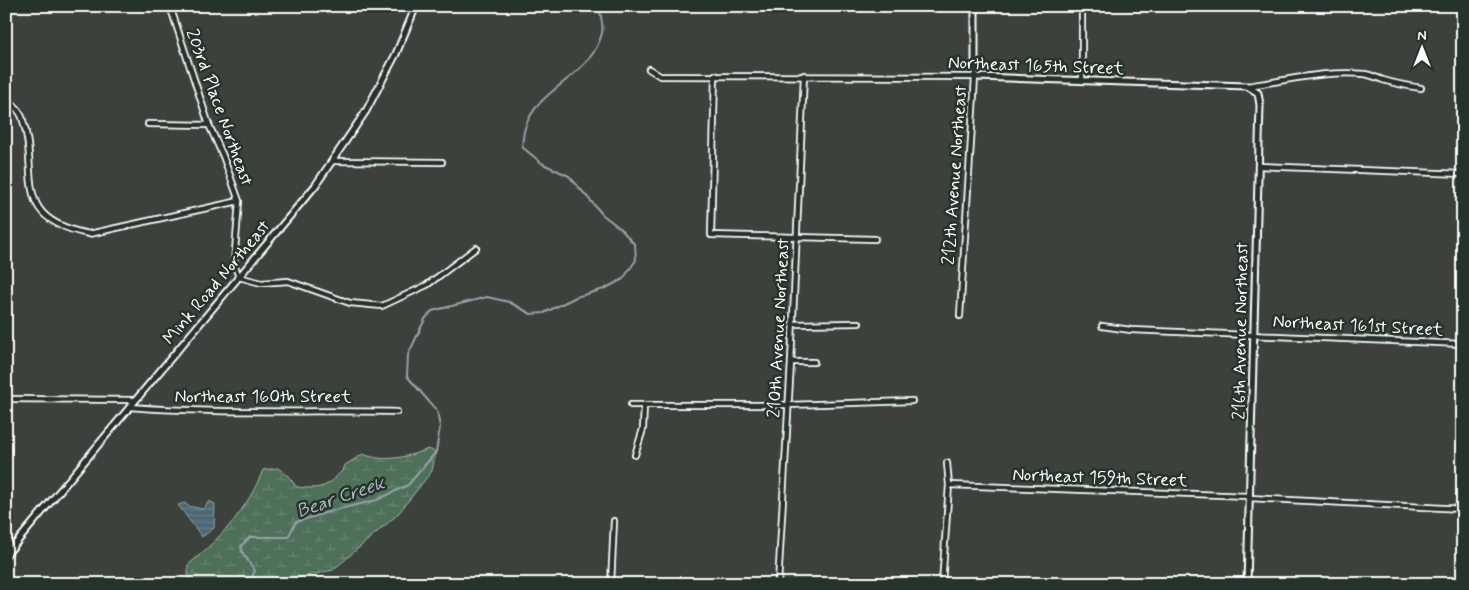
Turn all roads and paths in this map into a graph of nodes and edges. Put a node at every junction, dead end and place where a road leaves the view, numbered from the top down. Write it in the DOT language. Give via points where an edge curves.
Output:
graph roads {
  1 [pos="170,6"];
  2 [pos="416,6"];
  3 [pos="976,6"];
  4 [pos="1082,13"];
  5 [pos="649,69"];
  6 [pos="804,74"];
  7 [pos="715,75"];
  8 [pos="975,76"];
  9 [pos="1082,80"];
  10 [pos="1247,86"];
  11 [pos="1421,88"];
  12 [pos="6,96"];
  13 [pos="148,124"];
  14 [pos="209,125"];
  15 [pos="333,161"];
  16 [pos="442,162"];
  17 [pos="1258,166"];
  18 [pos="1463,174"];
  19 [pos="239,201"];
  20 [pos="797,237"];
  21 [pos="876,239"];
  22 [pos="476,248"];
  23 [pos="239,277"];
  24 [pos="960,316"];
  25 [pos="859,323"];
  26 [pos="792,324"];
  27 [pos="1102,326"];
  28 [pos="1253,334"];
  29 [pos="1463,344"];
  30 [pos="792,362"];
  31 [pos="814,362"];
  32 [pos="6,400"];
  33 [pos="134,400"];
  34 [pos="912,401"];
  35 [pos="631,405"];
  36 [pos="644,405"];
  37 [pos="788,405"];
  38 [pos="130,407"];
  39 [pos="397,412"];
  40 [pos="635,455"];
  41 [pos="947,463"];
  42 [pos="949,486"];
  43 [pos="1249,497"];
  44 [pos="1463,509"];
  45 [pos="614,521"];
  46 [pos="6,555"];
  47 [pos="611,584"];
  48 [pos="778,584"];
  49 [pos="942,584"];
  50 [pos="1247,584"];
  1 -- 14 [label="street, 203rd Place Northeast"];
  2 -- 15 [label="street, Mink Road Northeast" via="384,77"];
  3 -- 8 [label="street, 212th Avenue Northeast"];
  4 -- 9 [label="street"];
  5 -- 7 [label="street, Northeast 165th Street" via="660,76"];
  6 -- 7 [label="street, Northeast 165th Street"];
  6 -- 8 [label="street, Northeast 165th Street"];
  6 -- 20 [label="street, 210th Avenue Northeast"];
  7 -- 20 [label="street" via="711,235"];
  8 -- 9 [label="street, Northeast 165th Street"];
  8 -- 24 [label="street, 212th Avenue Northeast"];
  9 -- 10 [label="street, Northeast 165th Street"];
  10 -- 11 [label="street, Northeast 165th Street" via="1315,74 1352,73"];
  10 -- 17 [label="street, 216th Avenue Northeast" via="1255,90 1259,98"];
  12 -- 19 [label="street" via="22,116 31,185 38,209 66,230 89,234"];
  13 -- 14 [label="street"];
  14 -- 19 [label="street, 203rd Place Northeast"];
  15 -- 16 [label="street"];
  15 -- 23 [label="street, Mink Road Northeast"];
  17 -- 18 [label="street"];
  17 -- 28 [label="street, 216th Avenue Northeast"];
  19 -- 23 [label="street, 203rd Place Northeast" via="234,264"];
  20 -- 21 [label="street"];
  20 -- 26 [label="street, 210th Avenue Northeast"];
  22 -- 23 [label="street" via="426,285 382,306 350,303 288,281 261,283"];
  23 -- 33 [label="street, Mink Road Northeast"];
  25 -- 26 [label="street"];
  26 -- 30 [label="street, 210th Avenue Northeast"];
  27 -- 28 [label="street, Northeast 161st Street"];
  28 -- 29 [label="street, Northeast 161st Street"];
  28 -- 43 [label="street, 216th Avenue Northeast"];
  30 -- 31 [label="street"];
  30 -- 37 [label="street, 210th Avenue Northeast"];
  32 -- 33 [label="street"];
  33 -- 38 [label="street, Mink Road Northeast"];
  34 -- 37 [label="street"];
  35 -- 36 [label="street"];
  36 -- 37 [label="street"];
  36 -- 40 [label="street" via="643,429"];
  37 -- 48 [label="street, 210th Avenue Northeast"];
  38 -- 39 [label="street, Northeast 160th Street" via="191,412"];
  38 -- 46 [label="street, Mink Road Northeast"];
  41 -- 42 [label="street"];
  42 -- 43 [label="street, Northeast 159th Street"];
  42 -- 49 [label="street"];
  43 -- 44 [label="street, Northeast 159th Street"];
  43 -- 50 [label="street, 216th Avenue Northeast"];
  45 -- 47 [label="street"];
}
